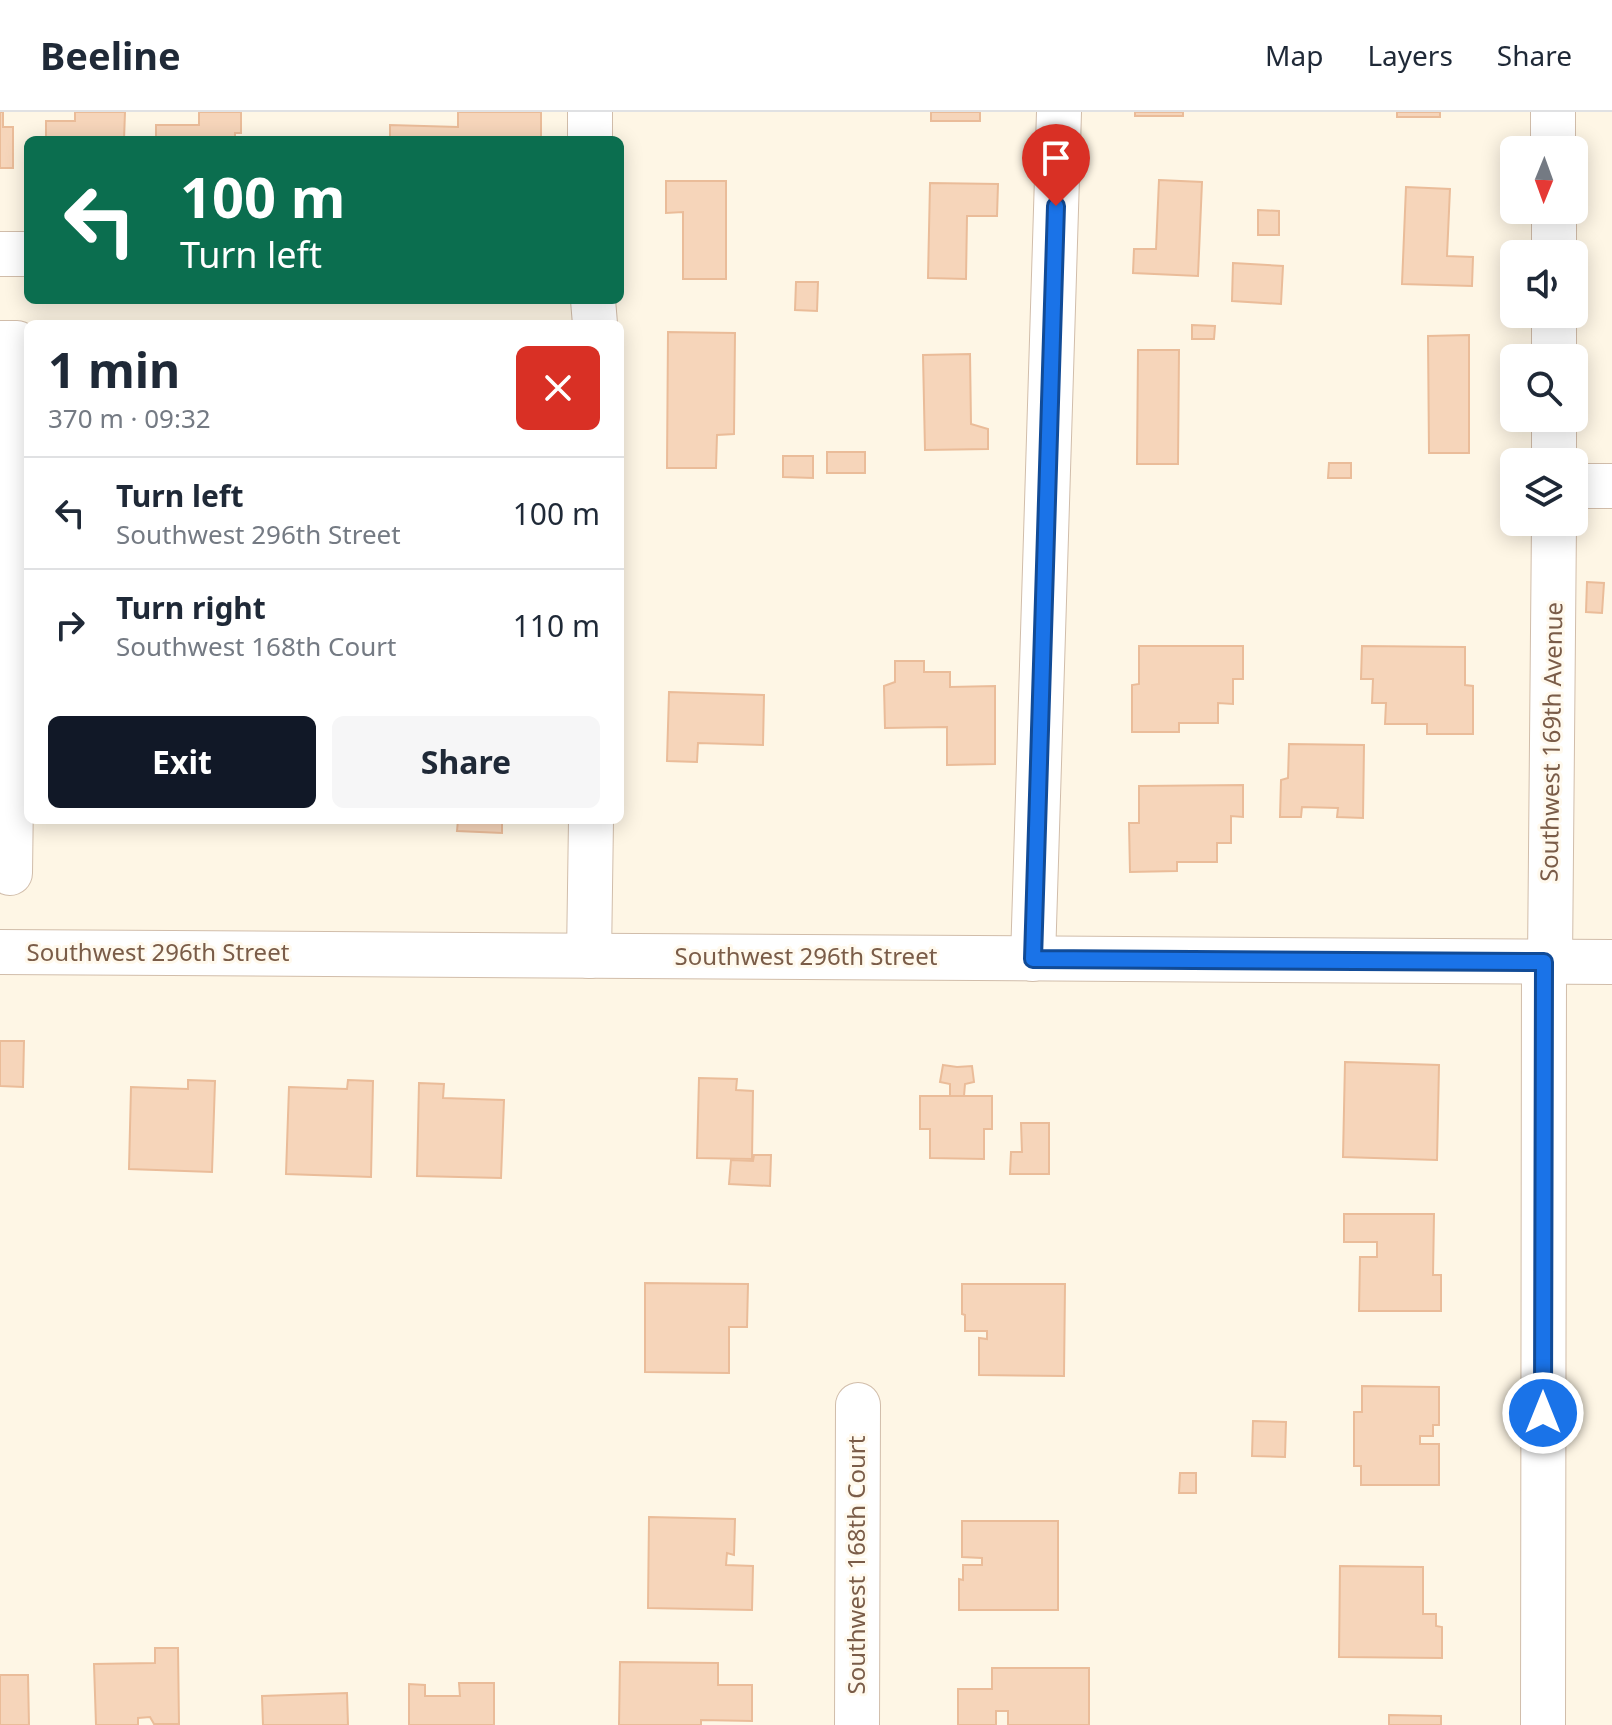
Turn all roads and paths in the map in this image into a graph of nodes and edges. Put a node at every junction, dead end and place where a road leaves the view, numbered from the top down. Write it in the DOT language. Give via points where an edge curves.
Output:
graph roads {
  1 [pos="590,112"];
  2 [pos="1059,112"];
  3 [pos="1553,112"];
  4 [pos="590,136"];
  5 [pos="1553,136"];
  6 [pos="0,254"];
  7 [pos="24,254"];
  8 [pos="0,343"];
  9 [pos="8,432"];
  10 [pos="1588,486"];
  11 [pos="1612,486"];
  12 [pos="1554,536"];
  13 [pos="591,824"];
  14 [pos="10,873"];
  15 [pos="0,952"];
  16 [pos="589,956"];
  17 [pos="1033,959"];
  18 [pos="1547,962"];
  19 [pos="1612,962"];
  20 [pos="858,1405"];
  21 [pos="857,1725"];
  22 [pos="1543,1725"];
  1 -- 4 [label="street"];
  2 -- 17 [label="street"];
  3 -- 5 [label="street"];
  6 -- 7 [label="street"];
  8 -- 9 [label="street" via="17,343"];
  9 -- 14 [label="street"];
  10 -- 11 [label="street"];
  12 -- 18 [label="street, Southwest 169th Avenue"];
  13 -- 16 [label="street"];
  15 -- 16 [label="street, Southwest 296th Street"];
  16 -- 17 [label="street, Southwest 296th Street"];
  17 -- 18 [label="street, Southwest 296th Street"];
  18 -- 19 [label="street, Southwest 296th Street"];
  18 -- 22 [label="street, Southwest 169th Avenue"];
  20 -- 21 [label="street, Southwest 168th Court"];
}
